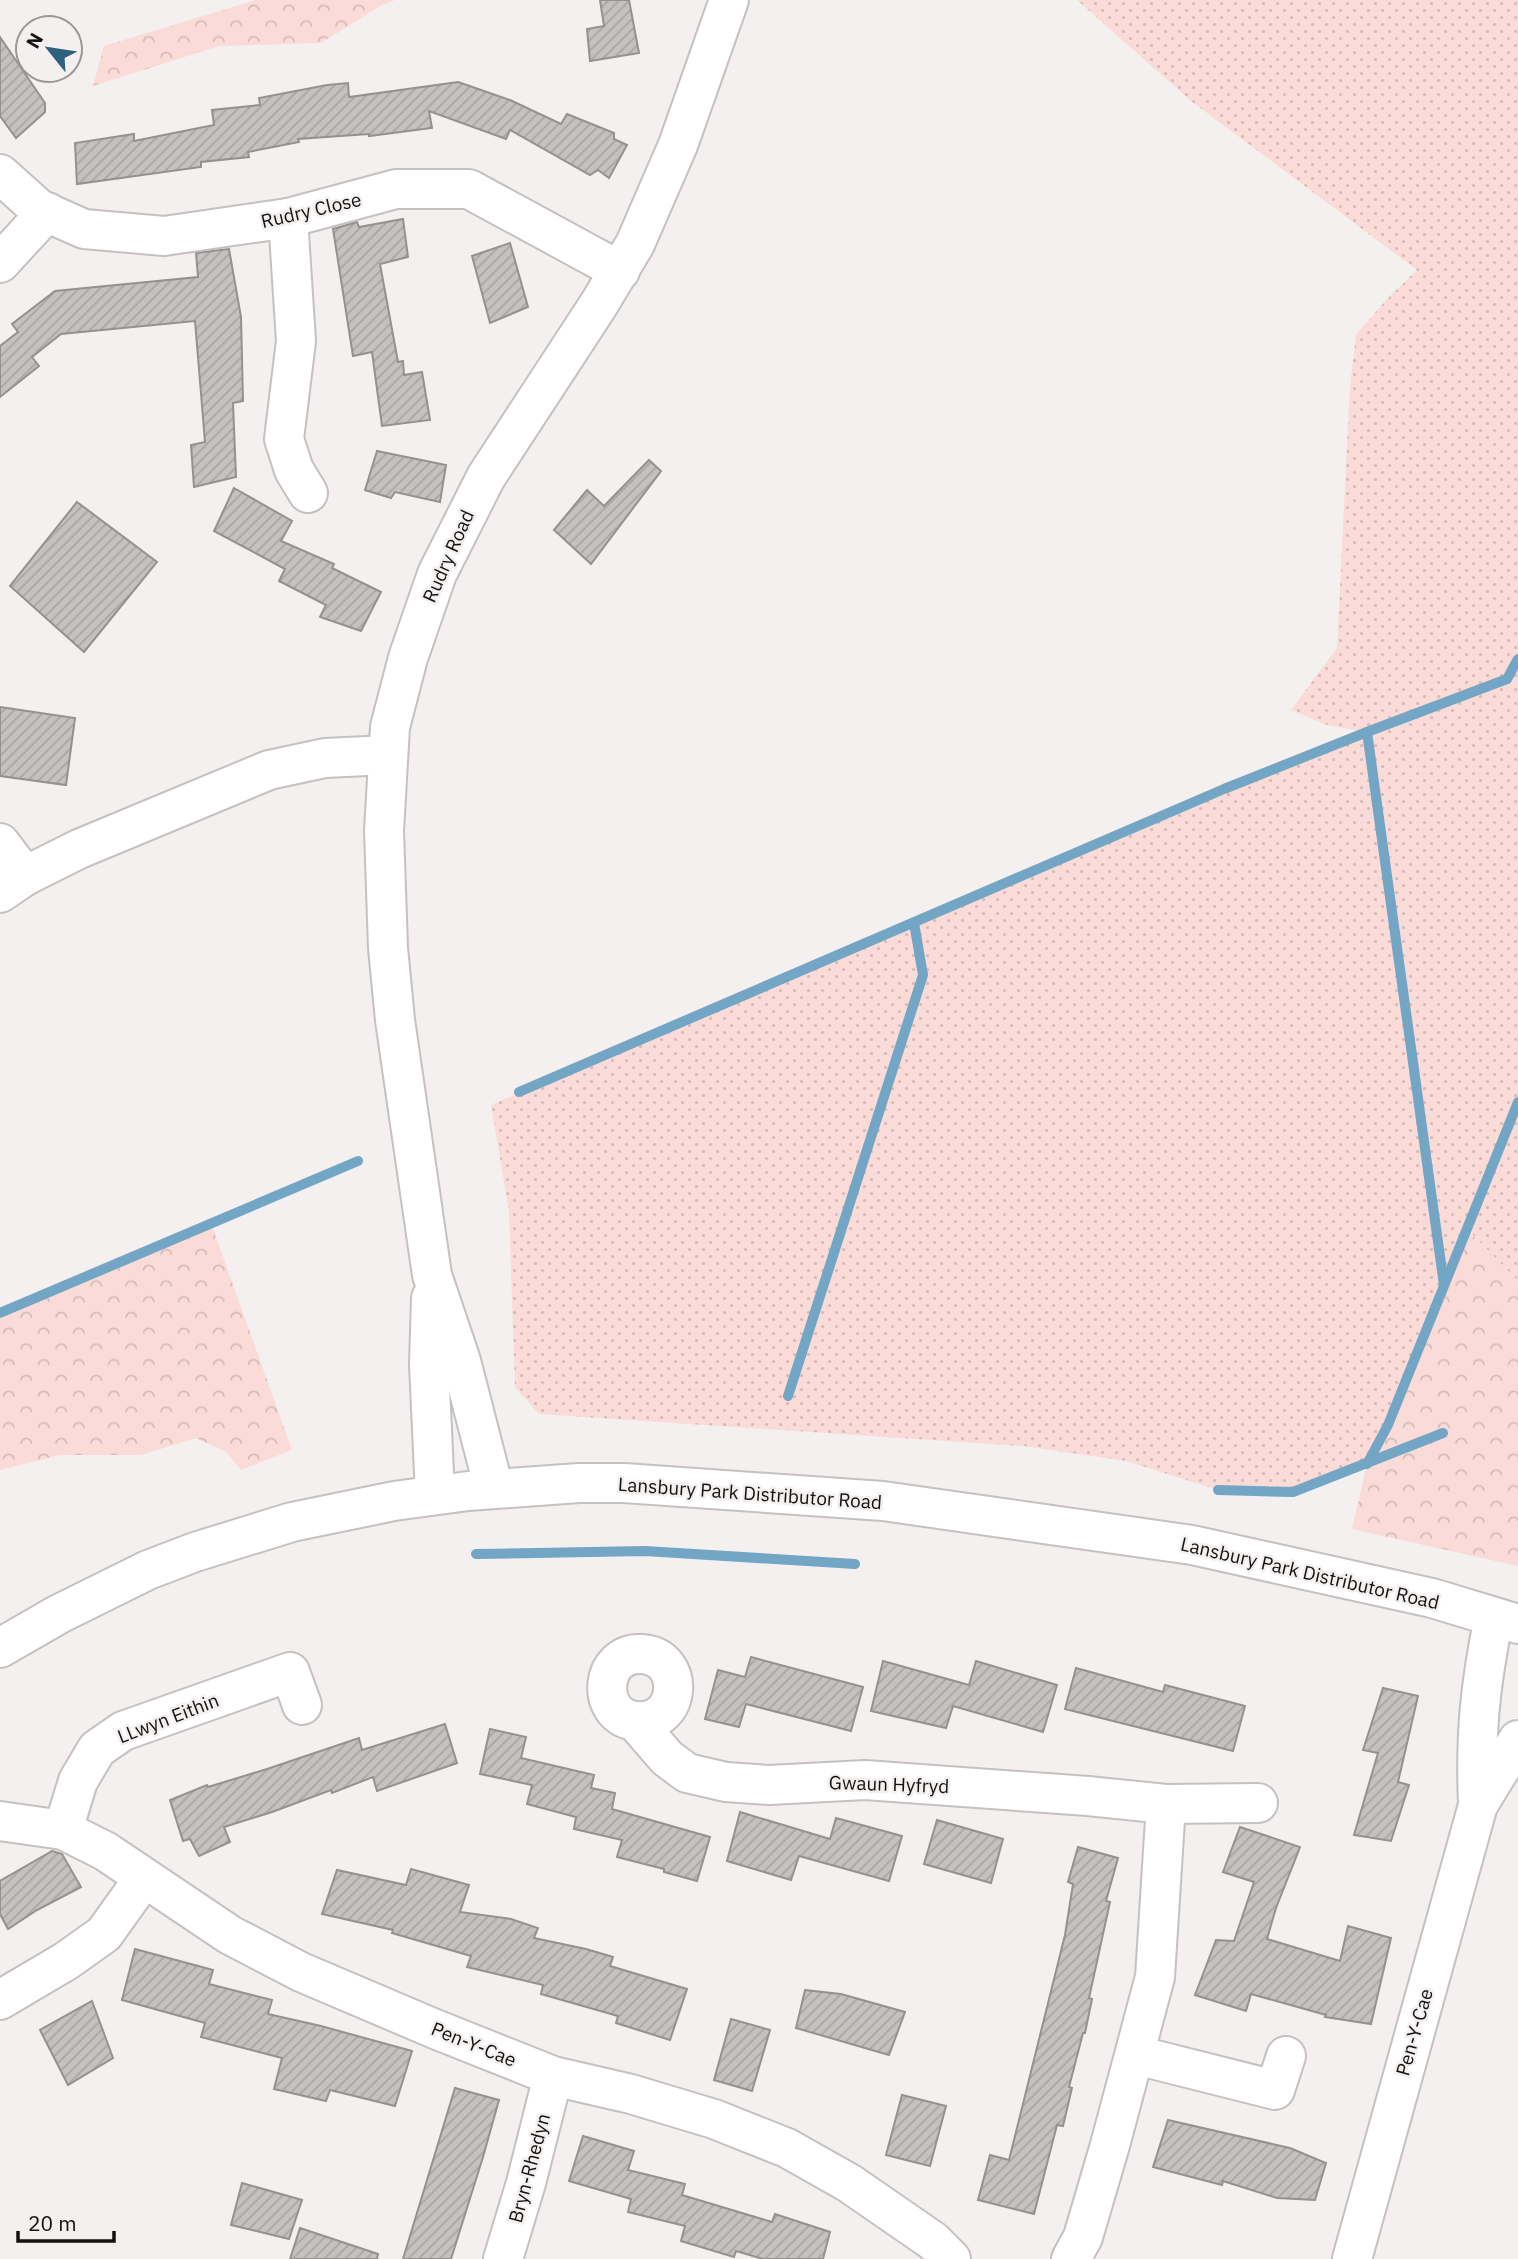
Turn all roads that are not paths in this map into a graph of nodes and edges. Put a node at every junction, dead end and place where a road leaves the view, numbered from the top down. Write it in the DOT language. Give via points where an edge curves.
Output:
graph roads {
  1 [pos="729,0"];
  2 [pos="0,174"];
  3 [pos="47,212"];
  4 [pos="288,218"];
  5 [pos="0,263"];
  6 [pos="620,271"];
  7 [pos="308,493"];
  8 [pos="387,755"];
  9 [pos="0,843"];
  10 [pos="12,884"];
  11 [pos="432,1275"];
  12 [pos="494,1489"];
  13 [pos="435,1495"];
  14 [pos="1506,1620"];
  15 [pos="0,1648"];
  16 [pos="302,1705"];
  17 [pos="635,1721"];
  18 [pos="1518,1740"];
  19 [pos="1258,1802"];
  20 [pos="1166,1804"];
  21 [pos="1478,1805"];
  22 [pos="0,1821"];
  23 [pos="63,1830"];
  24 [pos="144,1878"];
  25 [pos="0,2000"];
  26 [pos="1136,2054"];
  27 [pos="1286,2056"];
  28 [pos="553,2076"];
  29 [pos="503,2259"];
  30 [pos="951,2259"];
  31 [pos="1071,2259"];
  32 [pos="1352,2259"];
  1 -- 6 [label="street, Rudry Road" via="678,145"];
  2 -- 3 [label="street, Rudry Close"];
  3 -- 4 [label="street, Rudry Close" via="84,229 164,236"];
  3 -- 5 [label="street"];
  4 -- 6 [label="street, Rudry Close" via="396,190 469,189"];
  4 -- 7 [label="street" via="296,341 284,439"];
  6 -- 8 [label="street, Rudry Road" via="486,477 462,522 414,638"];
  8 -- 10 [label="street" via="325,758 269,770 79,849"];
  8 -- 11 [label="street, Rudry Road" via="384,831 394,1020"];
  9 -- 10 [label="street"];
  11 -- 12 [label="street" via="461,1361"];
  11 -- 13 [label="street" via="429,1364"];
  12 -- 13 [label="street, Lansbury Park Distributor Road"];
  12 -- 14 [label="street, Lansbury Park Distributor Road" via="624,1483 883,1501 1192,1545 1432,1598"];
  13 -- 15 [label="street, Lansbury Park Distributor Road" via="292,1522 195,1552 148,1570"];
  14 -- 21 [label="street, Pen-Y-Cae" via="1478,1709"];
  16 -- 23 [label="street, LLwyn Eithin" via="290,1672 123,1731 97,1749 78,1781"];
  17 -- 20 [label="street, Gwaun Hyfryd" via="667,1758 687,1773 726,1782 769,1785 865,1780"];
  18 -- 21 [label="street, Pen-Y-Cae"];
  19 -- 20 [label="street, Gwaun Hyfryd"];
  20 -- 26 [label="street" via="1155,1977"];
  21 -- 32 [label="street, Pen-Y-Cae"];
  22 -- 23 [label="street, Pen-Y-Cae"];
  23 -- 24 [label="street, Pen-Y-Cae"];
  24 -- 25 [label="street" via="104,1934"];
  24 -- 28 [label="street, Pen-Y-Cae" via="230,1935 301,1972"];
  26 -- 27 [label="street" via="1275,2090"];
  26 -- 31 [label="street" via="1083,2237"];
  28 -- 29 [label="street, Bryn-Rhedyn"];
  28 -- 30 [label="street, Pen-Y-Cae" via="714,2119 787,2148 849,2183 933,2241"];
}
